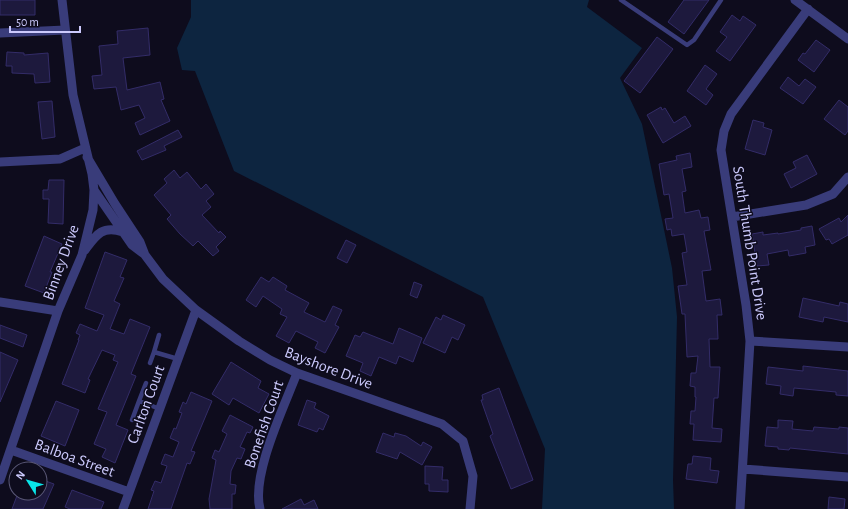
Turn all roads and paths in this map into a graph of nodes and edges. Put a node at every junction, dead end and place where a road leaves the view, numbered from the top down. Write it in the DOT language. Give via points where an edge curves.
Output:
graph roads {
  1 [pos="62,0"];
  2 [pos="621,0"];
  3 [pos="721,0"];
  4 [pos="795,0"];
  5 [pos="808,9"];
  6 [pos="65,30"];
  7 [pos="0,33"];
  8 [pos="848,39"];
  9 [pos="86,152"];
  10 [pos="0,162"];
  11 [pos="848,177"];
  12 [pos="94,190"];
  13 [pos="732,217"];
  14 [pos="123,232"];
  15 [pos="82,254"];
  16 [pos="145,255"];
  17 [pos="0,302"];
  18 [pos="196,310"];
  19 [pos="58,311"];
  20 [pos="159,335"];
  21 [pos="750,340"];
  22 [pos="848,347"];
  23 [pos="154,352"];
  24 [pos="178,359"];
  25 [pos="150,364"];
  26 [pos="297,373"];
  27 [pos="146,383"];
  28 [pos="139,401"];
  29 [pos="160,408"];
  30 [pos="132,420"];
  31 [pos="11,450"];
  32 [pos="743,469"];
  33 [pos="848,477"];
  34 [pos="0,480"];
  35 [pos="129,492"];
  36 [pos="123,509"];
  37 [pos="260,509"];
  38 [pos="470,509"];
  39 [pos="740,509"];
  1 -- 6 [label="street, Binney Drive"];
  2 -- 3 [label="lane" via="687,45 694,40"];
  4 -- 5 [label="street"];
  5 -- 8 [label="street"];
  5 -- 13 [label="street, South Thumb Point Drive" via="731,114 724,131 721,150"];
  6 -- 7 [label="street"];
  6 -- 9 [label="street, Binney Drive" via="74,95"];
  9 -- 10 [label="street" via="60,159"];
  9 -- 12 [label="street, Binney Drive"];
  9 -- 16 [label="street, Bayshore Drive" via="140,242"];
  11 -- 13 [label="street" via="832,194 806,205"];
  12 -- 14 [label="street, Bayshore Drive"];
  12 -- 15 [label="street, Binney Drive" via="93,210"];
  13 -- 21 [label="street, South Thumb Point Drive"];
  14 -- 15 [label="street" via="106,229 98,233"];
  14 -- 16 [label="street, Bayshore Drive" via="132,245"];
  15 -- 19 [label="street, Binney Drive"];
  16 -- 18 [label="street, Bayshore Drive" via="163,279"];
  17 -- 19 [label="street"];
  18 -- 24 [label="street, Carlton Court"];
  18 -- 26 [label="street, Bayshore Drive" via="239,341"];
  19 -- 31 [label="street, Binney Drive"];
  20 -- 23 [label="lane"];
  21 -- 22 [label="street"];
  21 -- 32 [label="street, South Thumb Point Drive"];
  23 -- 24 [label="lane"];
  23 -- 25 [label="lane"];
  24 -- 29 [label="street, Carlton Court"];
  26 -- 37 [label="street, Bonefish Court" via="264,462 259,484"];
  26 -- 38 [label="street, Bayshore Drive" via="442,424 463,441 473,476"];
  27 -- 28 [label="lane"];
  28 -- 29 [label="lane"];
  28 -- 30 [label="lane"];
  29 -- 35 [label="street, Carlton Court"];
  31 -- 34 [label="street, Binney Drive"];
  31 -- 35 [label="street, Balboa Street"];
  32 -- 33 [label="street"];
  32 -- 39 [label="street, South Thumb Point Drive"];
  35 -- 36 [label="street, Carlton Court"];
}
